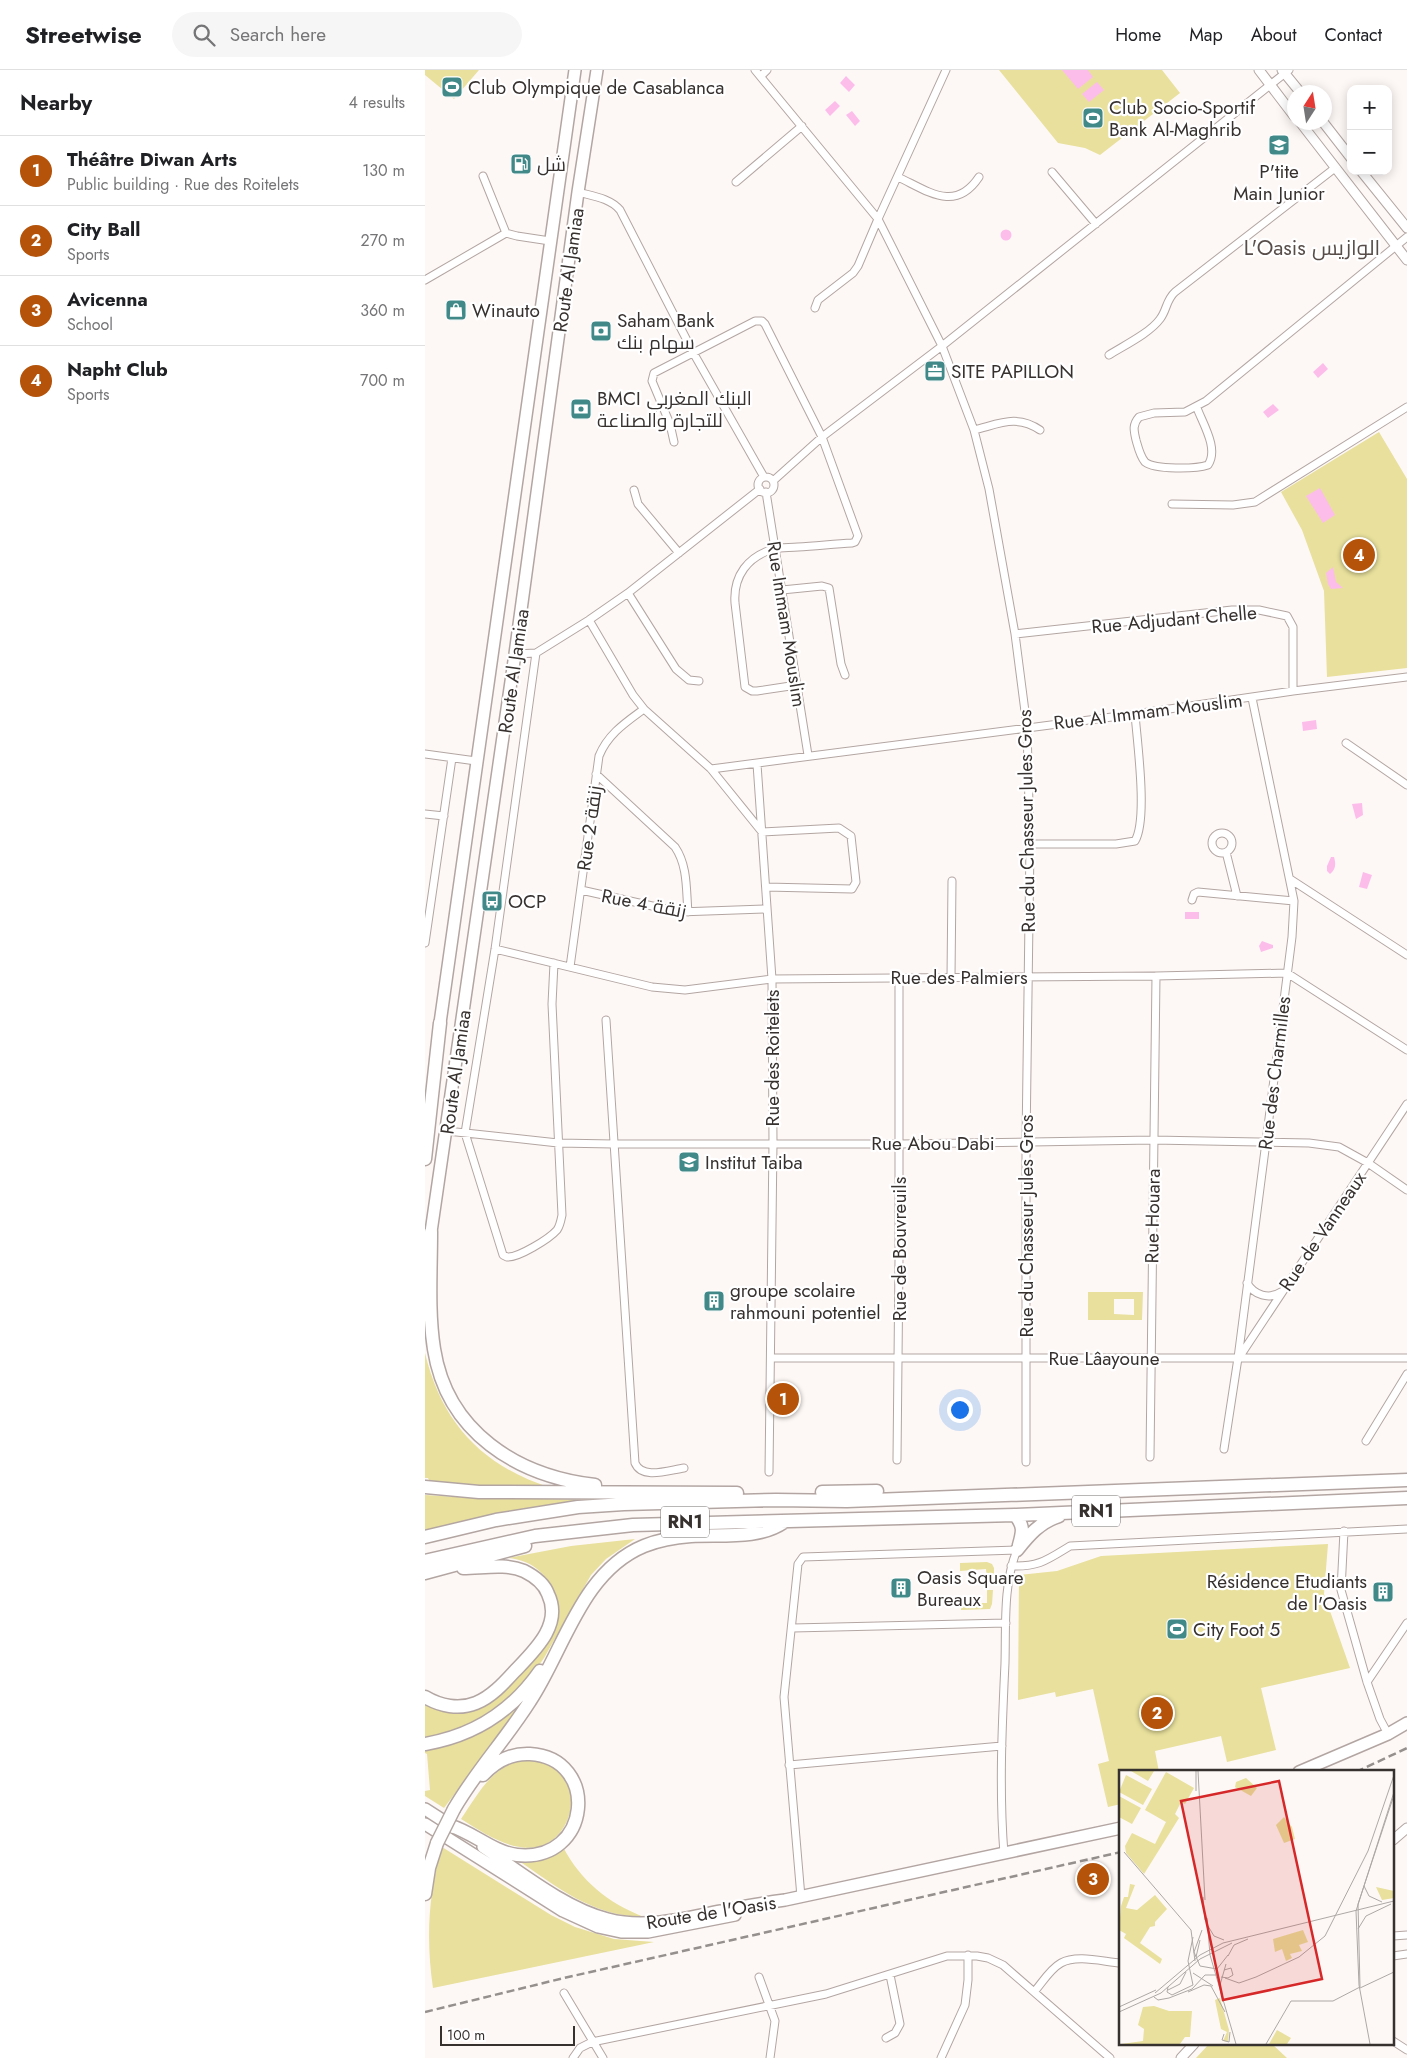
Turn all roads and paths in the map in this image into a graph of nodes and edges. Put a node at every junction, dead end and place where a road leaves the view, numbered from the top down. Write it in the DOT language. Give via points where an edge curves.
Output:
graph roads {
  1 [pos="575,70"];
  2 [pos="597,70"];
  3 [pos="755,70"];
  4 [pos="767,70"];
  5 [pos="946,70"];
  6 [pos="1259,70"];
  7 [pos="1285,71"];
  8 [pos="761,76"];
  9 [pos="1271,85"];
  10 [pos="1294,85"];
  11 [pos="1287,106"];
  12 [pos="801,126"];
  13 [pos="1306,130"];
  14 [pos="1329,130"];
  15 [pos="1347,153"];
  16 [pos="1335,168"];
  17 [pos="1052,172"];
  18 [pos="1364,175"];
  19 [pos="483,176"];
  20 [pos="898,177"];
  21 [pos="979,177"];
  22 [pos="736,182"];
  23 [pos="578,192"];
  24 [pos="878,219"];
  25 [pos="1096,224"];
  26 [pos="1407,228"];
  27 [pos="506,233"];
  28 [pos="1407,237"];
  29 [pos="550,241"];
  30 [pos="1396,246"];
  31 [pos="1407,260"];
  32 [pos="425,280"];
  33 [pos="815,308"];
  34 [pos="942,346"];
  35 [pos="695,354"];
  36 [pos="1109,356"];
  37 [pos="1407,407"];
  38 [pos="1197,408"];
  39 [pos="974,430"];
  40 [pos="1040,430"];
  41 [pos="822,437"];
  42 [pos="674,442"];
  43 [pos="764,477"];
  44 [pos="773,481"];
  45 [pos="634,490"];
  46 [pos="763,490"];
  47 [pos="1172,504"];
  48 [pos="774,549"];
  49 [pos="679,553"];
  50 [pos="782,590"];
  51 [pos="628,593"];
  52 [pos="589,620"];
  53 [pos="1015,634"];
  54 [pos="536,653"];
  55 [pos="515,654"];
  56 [pos="845,675"];
  57 [pos="1407,678"];
  58 [pos="699,681"];
  59 [pos="797,685"];
  60 [pos="1293,690"];
  61 [pos="1251,698"];
  62 [pos="644,709"];
  63 [pos="1135,714"];
  64 [pos="1027,727"];
  65 [pos="1346,743"];
  66 [pos="425,754"];
  67 [pos="809,756"];
  68 [pos="452,758"];
  69 [pos="476,762"];
  70 [pos="757,764"];
  71 [pos="711,769"];
  72 [pos="596,774"];
  73 [pos="1407,785"];
  74 [pos="425,814"];
  75 [pos="444,816"];
  76 [pos="762,832"];
  77 [pos="1030,844"];
  78 [pos="1226,852"];
  79 [pos="1290,879"];
  80 [pos="951,881"];
  81 [pos="766,887"];
  82 [pos="581,890"];
  83 [pos="1237,896"];
  84 [pos="1192,900"];
  85 [pos="1294,901"];
  86 [pos="767,909"];
  87 [pos="687,912"];
  88 [pos="425,943"];
  89 [pos="495,948"];
  90 [pos="1407,955"];
  91 [pos="554,963"];
  92 [pos="570,967"];
  93 [pos="1287,973"];
  94 [pos="1029,976"];
  95 [pos="1156,976"];
  96 [pos="899,977"];
  97 [pos="951,977"];
  98 [pos="772,979"];
  99 [pos="606,1020"];
  100 [pos="440,1023"];
  101 [pos="1407,1050"];
  102 [pos="425,1080"];
  103 [pos="1407,1104"];
  104 [pos="447,1131"];
  105 [pos="465,1133"];
  106 [pos="1153,1140"];
  107 [pos="1026,1142"];
  108 [pos="1266,1142"];
  109 [pos="558,1143"];
  110 [pos="773,1143"];
  111 [pos="613,1144"];
  112 [pos="900,1144"];
  113 [pos="425,1159"];
  114 [pos="1368,1163"];
  115 [pos="1407,1190"];
  116 [pos="431,1232"];
  117 [pos="425,1272"];
  118 [pos="1247,1283"];
  119 [pos="1283,1290"];
  120 [pos="771,1358"];
  121 [pos="898,1358"];
  122 [pos="1025,1358"];
  123 [pos="1150,1358"];
  124 [pos="1238,1358"];
  125 [pos="1407,1358"];
  126 [pos="1407,1374"];
  127 [pos="1366,1441"];
  128 [pos="1224,1449"];
  129 [pos="1150,1456"];
  130 [pos="897,1460"];
  131 [pos="1026,1462"];
  132 [pos="684,1468"];
  133 [pos="769,1472"];
  134 [pos="1407,1480"];
  135 [pos="425,1487"];
  136 [pos="633,1492"];
  137 [pos="1019,1495"];
  138 [pos="1407,1498"];
  139 [pos="1069,1512"];
  140 [pos="1015,1514"];
  141 [pos="786,1521"];
  142 [pos="1407,1529"];
  143 [pos="1343,1531"];
  144 [pos="425,1537"];
  145 [pos="1017,1550"];
  146 [pos="425,1561"];
  147 [pos="1011,1566"];
  148 [pos="448,1567"];
  149 [pos="425,1573"];
  150 [pos="1006,1623"];
  151 [pos="1407,1623"];
  152 [pos="793,1628"];
  153 [pos="564,1636"];
  154 [pos="1367,1682"];
  155 [pos="425,1697"];
  156 [pos="1407,1724"];
  157 [pos="1388,1734"];
  158 [pos="425,1744"];
  159 [pos="1002,1746"];
  160 [pos="789,1765"];
  161 [pos="1304,1770"];
  162 [pos="462,1796"];
  163 [pos="425,1809"];
  164 [pos="425,1824"];
  165 [pos="451,1826"];
  166 [pos="1119,1828"];
  167 [pos="1407,1828"];
  168 [pos="1394,1839"];
  169 [pos="1003,1854"];
  170 [pos="425,1894"];
  171 [pos="801,1897"];
  172 [pos="785,1900"];
  173 [pos="1407,1935"];
  174 [pos="1394,1936"];
  175 [pos="1407,1954"];
  176 [pos="968,1955"];
  177 [pos="1394,1956"];
  178 [pos="1119,1963"];
  179 [pos="890,1974"];
  180 [pos="759,1977"];
  181 [pos="1034,1992"];
  182 [pos="564,1993"];
  183 [pos="771,2006"];
  184 [pos="886,2038"];
  185 [pos="592,2042"];
  186 [pos="1394,2042"];
  187 [pos="1193,2046"];
  188 [pos="1407,2050"];
  189 [pos="573,2058"];
  190 [pos="603,2058"];
  191 [pos="770,2058"];
  192 [pos="941,2058"];
  193 [pos="1110,2058"];
  194 [pos="1181,2058"];
  1 -- 29 [label="main road, Route Al Jamiaa"];
  2 -- 23 [label="main road, Route Al Jamiaa"];
  3 -- 8 [label="street, Rue du Chasseur Jules Gros"];
  4 -- 8 [label="street"];
  5 -- 20 [label="street"];
  6 -- 9 [label="street"];
  7 -- 9 [label="street"];
  7 -- 10 [label="street"];
  8 -- 12 [label="street, Rue du Chasseur Jules Gros"];
  9 -- 11 [label="street"];
  9 -- 25 [label="street"];
  12 -- 22 [label="street"];
  12 -- 24 [label="street, Rue du Chasseur Jules Gros"];
  13 -- 16 [label="street"];
  14 -- 15 [label="street"];
  16 -- 30 [label="street"];
  16 -- 36 [label="street" via="1175,292 1166,303 1159,321"];
  17 -- 25 [label="street"];
  18 -- 26 [label="street"];
  19 -- 27 [label="street"];
  20 -- 21 [label="street" via="949,198 968,191"];
  20 -- 24 [label="street"];
  23 -- 35 [label="street" via="602,198 620,210"];
  23 -- 55 [label="main road, Route Al Jamiaa"];
  24 -- 33 [label="street" via="858,266 818,300"];
  24 -- 34 [label="street, Rue du Chasseur Jules Gros"];
  25 -- 34 [label="street"];
  27 -- 29 [label="street"];
  27 -- 32 [label="street"];
  28 -- 30 [label="street"];
  29 -- 69 [label="main road, Route Al Jamiaa"];
  30 -- 31 [label="street"];
  30 -- 38 [label="street"];
  34 -- 39 [label="street, Rue du Chasseur Jules Gros"];
  34 -- 41 [label="street"];
  35 -- 41 [label="street" via="755,321 762,321"];
  35 -- 42 [label="street" via="654,373 652,377"];
  35 -- 43 [label="street"];
  37 -- 47 [label="street" via="1255,502"];
  38 -- 38 [label="street" via="1139,418 1133,428 1145,462 1161,467 1199,468 1208,465 1212,457 1211,442"];
  39 -- 40 [label="street" via="1017,420 1029,422"];
  39 -- 53 [label="street, Rue du Chasseur Jules Gros" via="989,489"];
  41 -- 44 [label="street"];
  41 -- 48 [label="street" via="858,532 857,539 852,543"];
  43 -- 44 [label="street"];
  43 -- 46 [label="street" via="759,483"];
  44 -- 46 [label="street" via="773,488"];
  45 -- 49 [label="street" via="638,504"];
  46 -- 48 [label="street, Rue Immam Mouslim"];
  46 -- 49 [label="street"];
  48 -- 50 [label="street, Rue Immam Mouslim"];
  48 -- 59 [label="street" via="744,568 733,590 744,682 747,689 757,691"];
  49 -- 51 [label="street"];
  50 -- 56 [label="street" via="829,588"];
  50 -- 59 [label="street, Rue Immam Mouslim"];
  51 -- 52 [label="street"];
  51 -- 58 [label="street" via="676,669 689,680"];
  52 -- 54 [label="street"];
  52 -- 62 [label="street" via="622,680"];
  53 -- 60 [label="street, Rue Adjudant Chelle" via="1232,610 1271,612 1287,616 1293,627"];
  53 -- 64 [label="street, Rue du Chasseur Jules Gros"];
  54 -- 55 [label="street"];
  54 -- 89 [label="street"];
  55 -- 104 [label="main road, Route Al Jamiaa"];
  57 -- 60 [label="street, Rue Al Immam Mouslim"];
  59 -- 67 [label="street, Rue Immam Mouslim"];
  60 -- 61 [label="street, Rue Al Immam Mouslim"];
  61 -- 63 [label="street, Rue Al Immam Mouslim"];
  61 -- 79 [label="street, Rue des Charmilles"];
  62 -- 71 [label="street"];
  62 -- 72 [label="street, Rue 2 زنقة" via="615,731 604,744"];
  63 -- 64 [label="street, Rue Al Immam Mouslim"];
  63 -- 77 [label="street" via="1141,789 1135,841"];
  64 -- 67 [label="street, Rue Al Immam Mouslim"];
  64 -- 77 [label="street, Rue du Chasseur Jules Gros"];
  65 -- 73 [label="street"];
  66 -- 68 [label="street"];
  67 -- 70 [label="street, Rue Al Immam Mouslim"];
  68 -- 69 [label="street"];
  68 -- 75 [label="street"];
  69 -- 100 [label="main road, Route Al Jamiaa"];
  70 -- 71 [label="street, Rue Al Immam Mouslim"];
  70 -- 76 [label="street, Rue des Roitelets"];
  71 -- 76 [label="street"];
  72 -- 82 [label="street, Rue 2 زنقة"];
  72 -- 87 [label="street" via="679,852"];
  74 -- 75 [label="street"];
  75 -- 88 [label="street"];
  76 -- 81 [label="street, Rue des Roitelets"];
  76 -- 81 [label="street" via="839,828 849,833 856,882 852,889 843,890"];
  77 -- 94 [label="street, Rue du Chasseur Jules Gros"];
  78 -- 83 [label="street"];
  79 -- 85 [label="street, Rue des Charmilles"];
  79 -- 90 [label="street"];
  80 -- 97 [label="street"];
  81 -- 86 [label="street, Rue des Roitelets"];
  82 -- 87 [label="street, Rue 4 زنقة" via="671,912"];
  82 -- 92 [label="street, Rue 2 زنقة"];
  83 -- 84 [label="street" via="1198,892"];
  83 -- 85 [label="street"];
  85 -- 93 [label="street, Rue des Charmilles"];
  86 -- 87 [label="street, Rue 4 زنقة"];
  86 -- 98 [label="street, Rue des Roitelets"];
  89 -- 91 [label="street, Rue des Palmiers"];
  89 -- 105 [label="street"];
  91 -- 92 [label="street, Rue des Palmiers"];
  91 -- 109 [label="street" via="552,1004"];
  92 -- 98 [label="street, Rue des Palmiers" via="673,990"];
  93 -- 95 [label="street, Rue des Palmiers"];
  93 -- 101 [label="street"];
  93 -- 108 [label="street, Rue des Charmilles"];
  94 -- 95 [label="street, Rue des Palmiers"];
  94 -- 97 [label="street, Rue des Palmiers"];
  94 -- 107 [label="street, Rue du Chasseur Jules Gros"];
  95 -- 106 [label="street, Rue Houara"];
  96 -- 97 [label="street, Rue des Palmiers"];
  96 -- 98 [label="street, Rue des Palmiers"];
  96 -- 112 [label="street, Rue de Bouvreuils"];
  98 -- 110 [label="street, Rue des Roitelets"];
  99 -- 111 [label="street"];
  100 -- 102 [label="highway"];
  100 -- 113 [label="highway, Route Al Jamiaa"];
  103 -- 114 [label="street, Rue de Vanneaux"];
  104 -- 105 [label="street, Rue Abou Dabi"];
  104 -- 116 [label="main road, Route Al Jamiaa"];
  105 -- 109 [label="street, Rue Abou Dabi"];
  105 -- 109 [label="street" via="503,1255 507,1258 517,1256 549,1237 560,1224"];
  106 -- 107 [label="street, Rue Abou Dabi"];
  106 -- 108 [label="street, Rue Abou Dabi"];
  106 -- 123 [label="street, Rue Houara"];
  107 -- 112 [label="street, Rue Abou Dabi"];
  107 -- 122 [label="street, Rue du Chasseur Jules Gros"];
  108 -- 114 [label="street, Rue Abou Dabi" via="1325,1144 1339,1147"];
  108 -- 118 [label="street, Rue des Charmilles"];
  109 -- 111 [label="street, Rue Abou Dabi"];
  110 -- 111 [label="street, Rue Abou Dabi"];
  110 -- 112 [label="street, Rue Abou Dabi"];
  110 -- 120 [label="street, Rue des Roitelets"];
  111 -- 132 [label="street" via="635,1463 641,1471 648,1473"];
  112 -- 121 [label="street, Rue de Bouvreuils"];
  114 -- 115 [label="street, Rue Abou Dabi"];
  114 -- 119 [label="street, Rue de Vanneaux"];
  116 -- 117 [label="highway, Route Al Jamiaa"];
  116 -- 136 [label="highway" via="430,1302 434,1351 448,1392 469,1424 493,1448 526,1468 559,1479"];
  118 -- 119 [label="street" via="1260,1295 1276,1295"];
  118 -- 124 [label="street, Rue des Charmilles"];
  119 -- 124 [label="street, Rue de Vanneaux"];
  120 -- 121 [label="street, Rue Lâayoune"];
  120 -- 133 [label="street, Rue des Roitelets"];
  121 -- 122 [label="street, Rue Lâayoune"];
  121 -- 130 [label="street, Rue de Bouvreuils"];
  122 -- 123 [label="street, Rue Lâayoune"];
  122 -- 131 [label="street, Rue du Chasseur Jules Gros"];
  123 -- 124 [label="street, Rue Lâayoune"];
  123 -- 129 [label="street, Rue Houara"];
  124 -- 125 [label="street, Rue Lâayoune"];
  124 -- 128 [label="street, Rue des Charmilles"];
  126 -- 127 [label="street"];
  134 -- 137 [label="highway, RN1"];
  135 -- 136 [label="highway" via="489,1492"];
  136 -- 137 [label="highway" via="788,1494 936,1491"];
  137 -- 144 [label="highway, RN1" via="587,1506 496,1520"];
  138 -- 139 [label="highway, RN1"];
  139 -- 140 [label="highway, RN1"];
  139 -- 145 [label="highway" via="1044,1522"];
  140 -- 141 [label="highway, RN1"];
  140 -- 145 [label="highway" via="1023,1525"];
  141 -- 146 [label="highway, RN1" via="683,1522 584,1529 535,1536"];
  141 -- 148 [label="highway" via="578,1538 522,1547"];
  141 -- 153 [label="highway" via="761,1532 679,1537 634,1550 599,1580"];
  142 -- 143 [label="street"];
  143 -- 147 [label="street" via="1070,1546 1039,1564"];
  143 -- 154 [label="street" via="1341,1590"];
  145 -- 147 [label="street"];
  145 -- 152 [label="street" via="803,1557 798,1564"];
  147 -- 150 [label="street"];
  148 -- 149 [label="highway"];
  148 -- 155 [label="highway" via="501,1566 523,1571 544,1586 552,1605 552,1618 533,1653 485,1698 475,1704 454,1707"];
  150 -- 152 [label="street"];
  150 -- 159 [label="street"];
  151 -- 154 [label="street"];
  152 -- 160 [label="street" via="784,1697"];
  153 -- 158 [label="highway" via="533,1681 507,1708 463,1734"];
  153 -- 162 [label="highway" via="536,1693"];
  154 -- 157 [label="street"];
  156 -- 157 [label="main road"];
  157 -- 161 [label="main road"];
  159 -- 160 [label="street"];
  159 -- 169 [label="street" via="1000,1802"];
  160 -- 171 [label="street"];
  162 -- 165 [label="highway" via="500,1761 513,1755 533,1754 553,1761 569,1775 577,1794 578,1814 574,1827 561,1843 536,1854 518,1855 501,1851 469,1832"];
  162 -- 170 [label="highway, bridge" via="437,1843"];
  163 -- 165 [label="main road, Route de l'Oasis"];
  164 -- 172 [label="main road, Route de l'Oasis" via="563,1911 610,1930 635,1933 661,1931 755,1911"];
  165 -- 172 [label="main road, Route de l'Oasis" via="575,1906 609,1920 637,1924 663,1922"];
  166 -- 169 [label="main road"];
  167 -- 168 [label="street"];
  169 -- 171 [label="main road"];
  171 -- 172 [label="main road"];
  173 -- 174 [label="street"];
  175 -- 177 [label="street"];
  176 -- 179 [label="street" via="947,1956"];
  176 -- 181 [label="street" via="988,1958 1003,1965"];
  176 -- 192 [label="street" via="965,2005"];
  178 -- 181 [label="street" via="1066,1961 1055,1968"];
  179 -- 183 [label="street" via="848,1988"];
  179 -- 184 [label="street" via="900,2024 895,2033"];
  180 -- 183 [label="street"];
  181 -- 193 [label="street"];
  182 -- 185 [label="street"];
  183 -- 185 [label="street"];
  183 -- 191 [label="street" via="775,2021"];
  185 -- 189 [label="street" via="580,2048"];
  185 -- 190 [label="street"];
  186 -- 188 [label="street"];
  187 -- 194 [label="street"];
}
